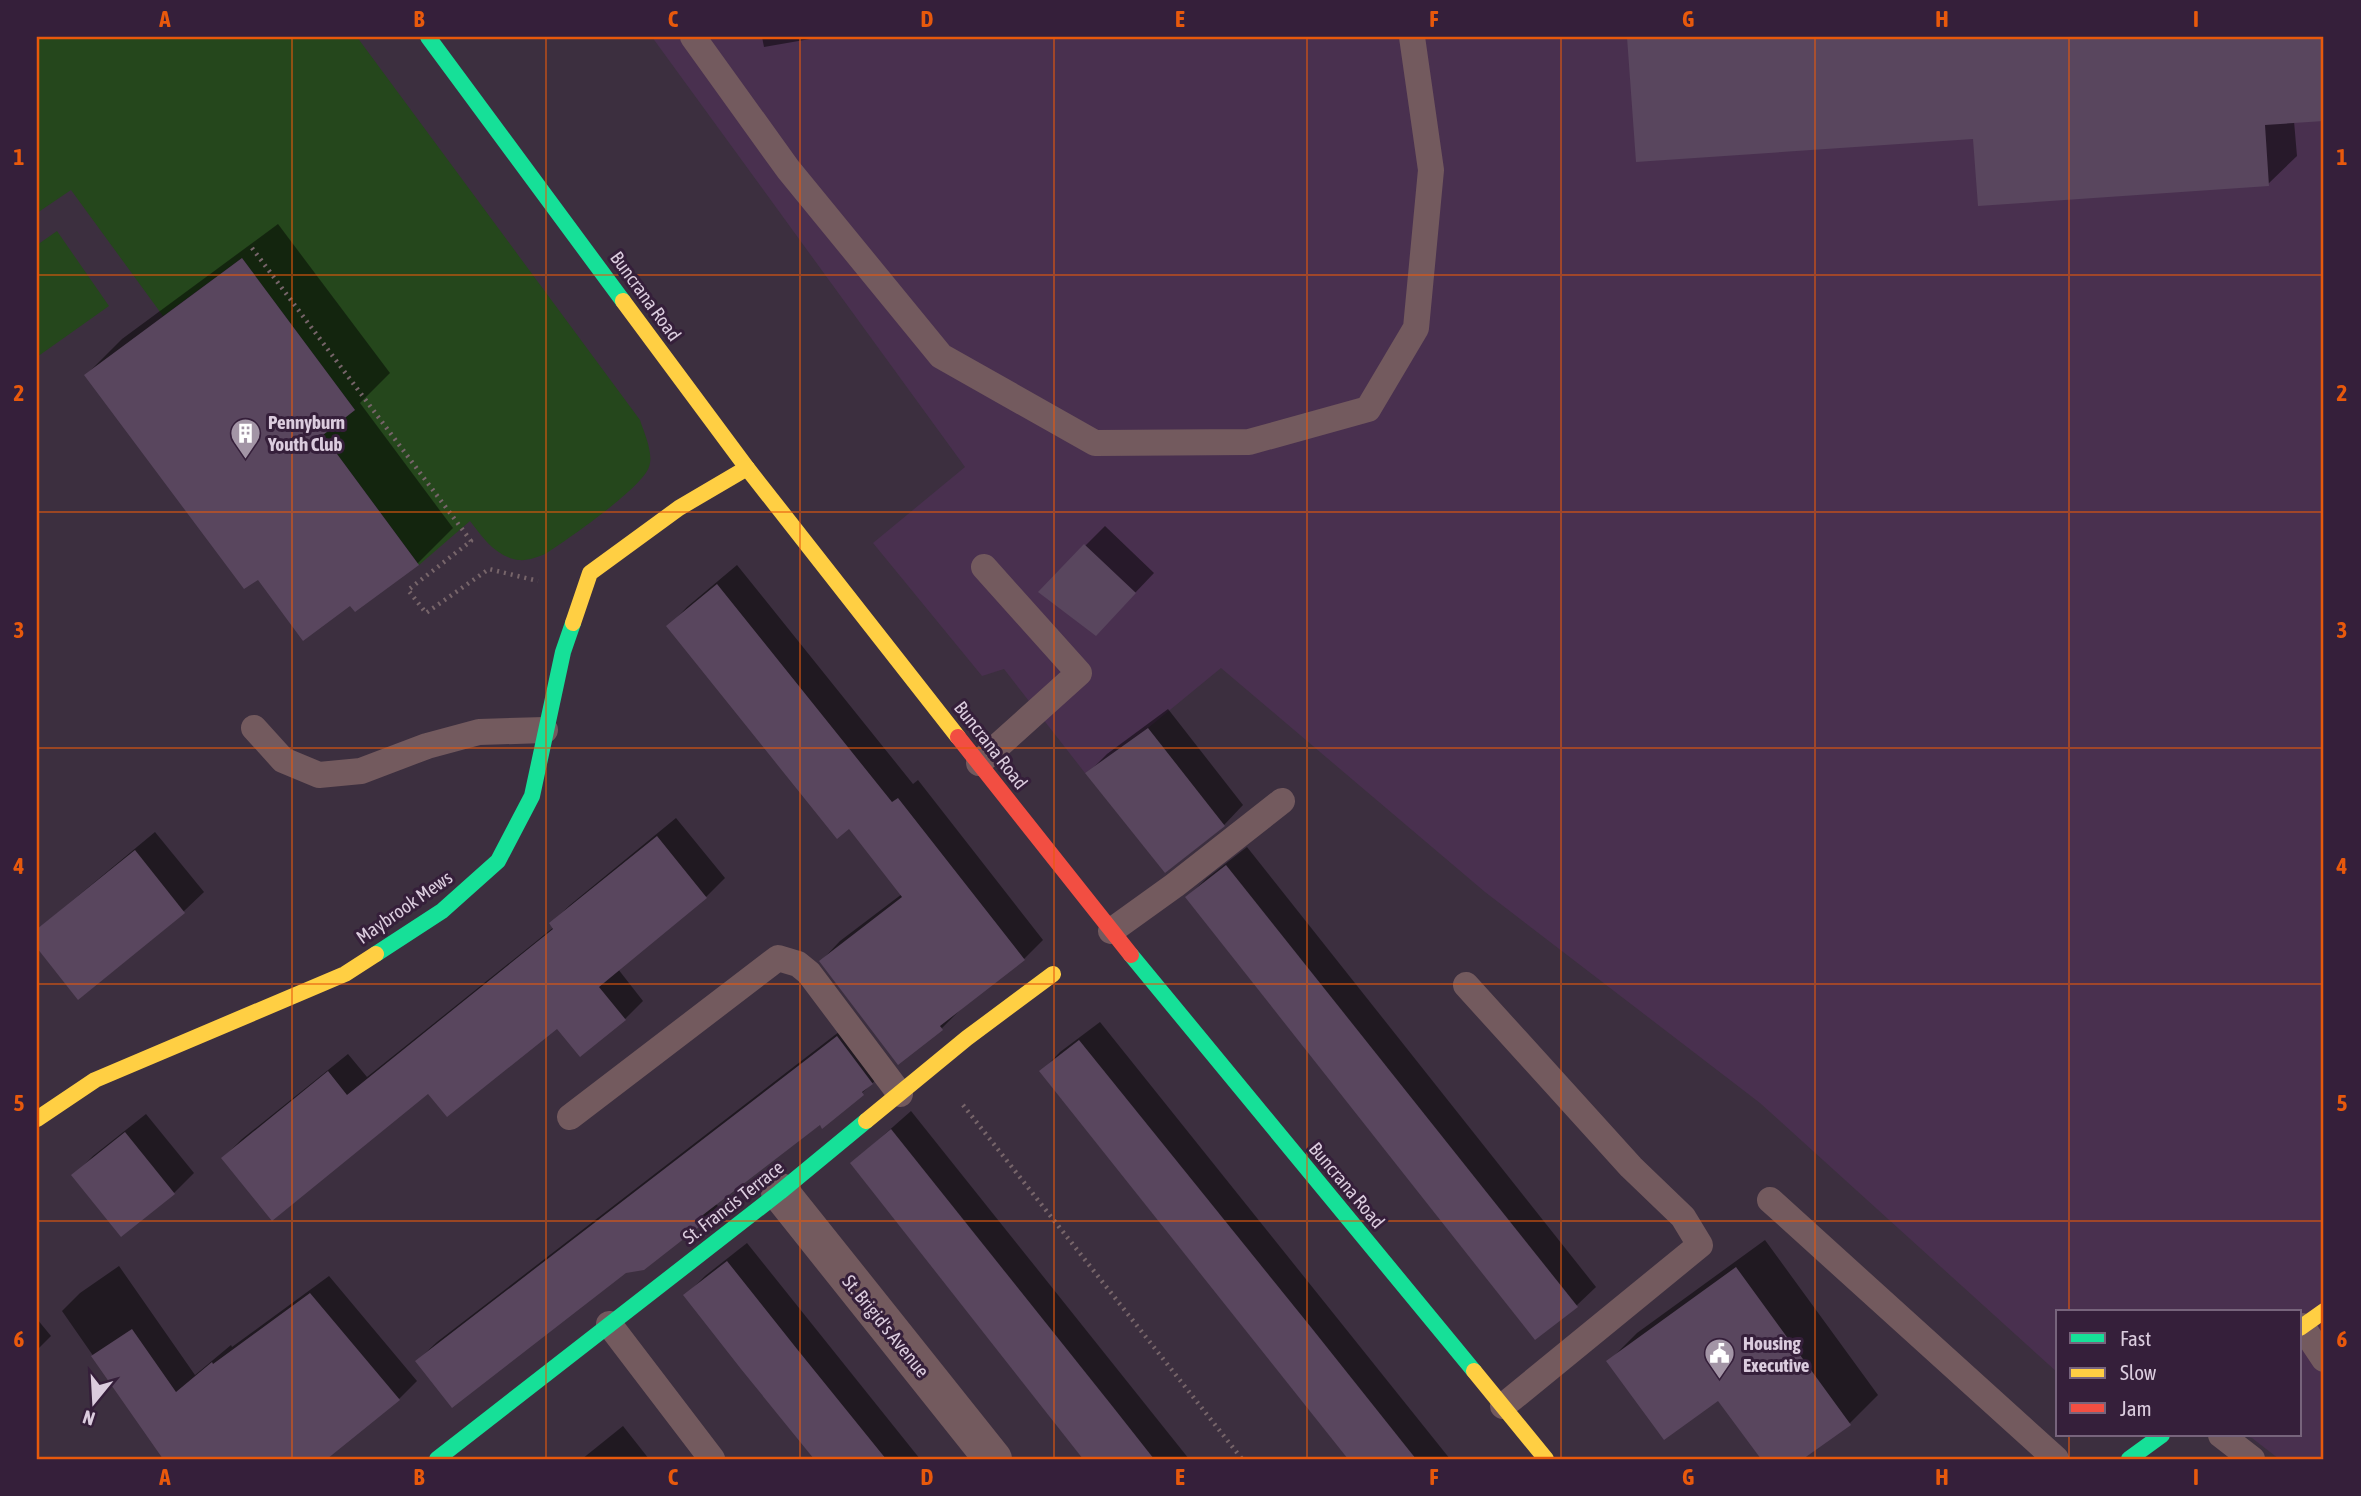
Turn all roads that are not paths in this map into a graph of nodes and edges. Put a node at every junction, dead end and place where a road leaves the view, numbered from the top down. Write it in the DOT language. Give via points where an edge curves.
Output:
graph roads {
  1 [pos="428,37"];
  2 [pos="693,37"];
  3 [pos="1412,37"];
  4 [pos="747,468"];
  5 [pos="984,568"];
  6 [pos="254,728"];
  7 [pos="545,730"];
  8 [pos="979,763"];
  9 [pos="1282,801"];
  10 [pos="1111,932"];
  11 [pos="1053,974"];
  12 [pos="1466,985"];
  13 [pos="900,1094"];
  14 [pos="570,1117"];
  15 [pos="37,1119"];
  16 [pos="780,1192"];
  17 [pos="1770,1199"];
  18 [pos="2324,1311"];
  19 [pos="609,1324"];
  20 [pos="2302,1326"];
  21 [pos="2302,1328"];
  22 [pos="2324,1359"];
  23 [pos="1503,1406"];
  24 [pos="2161,1436"];
  25 [pos="2222,1436"];
  26 [pos="437,1459"];
  27 [pos="712,1459"];
  28 [pos="993,1459"];
  29 [pos="1546,1459"];
  30 [pos="2056,1459"];
  31 [pos="2129,1459"];
  32 [pos="2252,1459"];
  1 -- 4 [label="main road, Buncrana Road"];
  2 -- 3 [label="lane" via="789,169 941,356 1095,443 1249,442 1368,408 1416,328 1431,170"];
  4 -- 7 [label="main road, Maybrook Mews" via="679,508 590,573 563,652"];
  4 -- 8 [label="main road, Buncrana Road"];
  5 -- 8 [label="lane" via="1079,673"];
  6 -- 7 [label="lane" via="283,760 319,775 361,771 479,732"];
  7 -- 15 [label="main road, Maybrook Mews" via="533,796 498,862 442,911 345,974 95,1080"];
  8 -- 10 [label="main road, Buncrana Road"];
  9 -- 10 [label="lane"];
  10 -- 23 [label="main road, Buncrana Road"];
  11 -- 13 [label="main road, St. Francis Terrace"];
  12 -- 23 [label="lane" via="1631,1167 1683,1217 1700,1245"];
  13 -- 14 [label="lane" via="809,973 778,958"];
  13 -- 16 [label="main road, St. Francis Terrace"];
  16 -- 19 [label="main road, St. Francis Terrace"];
  16 -- 28 [label="street, St. Brigid's Avenue"];
  17 -- 30 [label="lane"];
  18 -- 20 [label="main road"];
  19 -- 26 [label="main road, St. Francis Terrace"];
  19 -- 27 [label="lane"];
  21 -- 22 [label="lane"];
  23 -- 29 [label="main road, Buncrana Road"];
  24 -- 31 [label="main road"];
  25 -- 32 [label="lane"];
}
